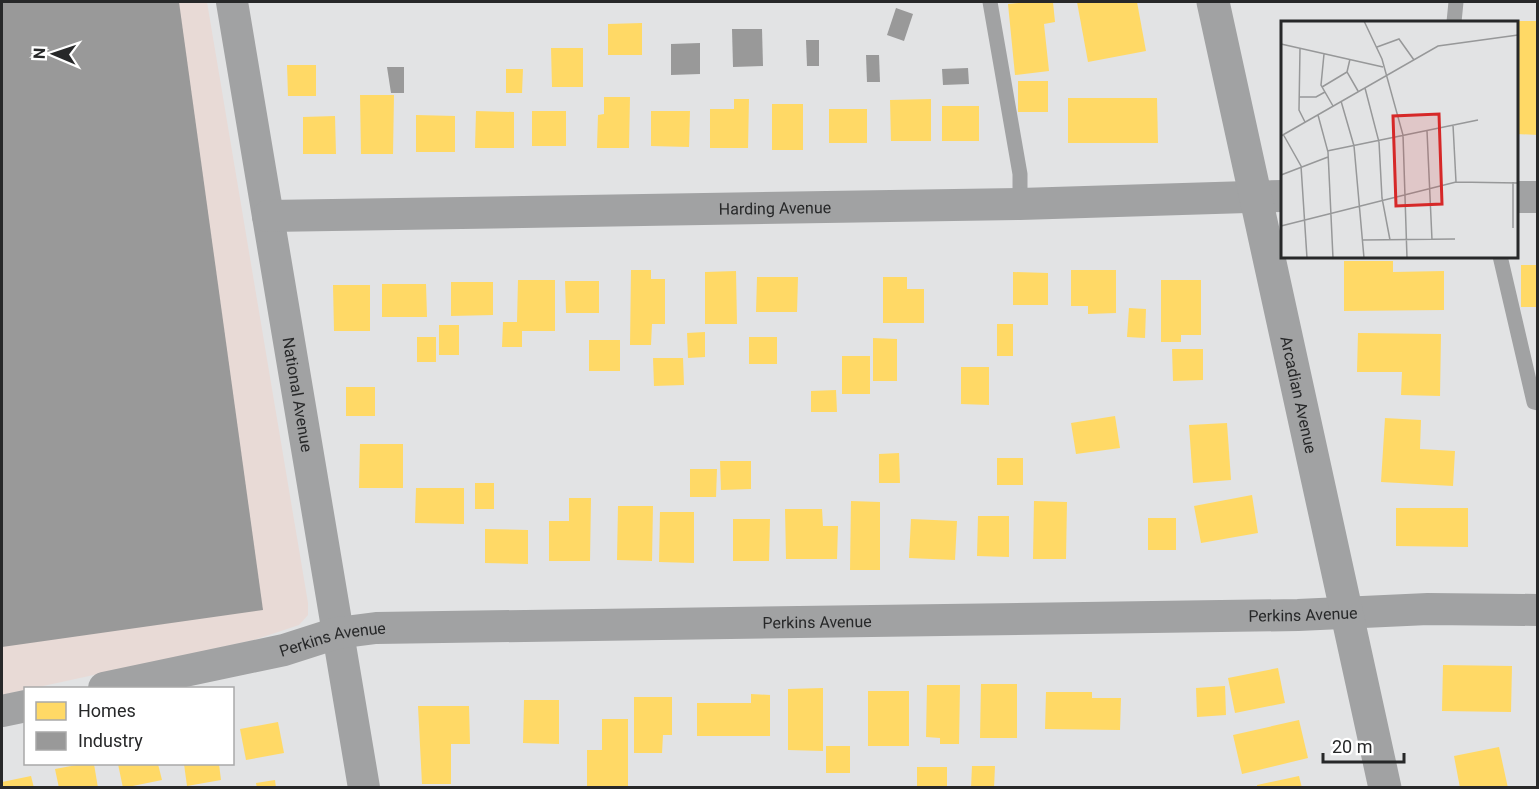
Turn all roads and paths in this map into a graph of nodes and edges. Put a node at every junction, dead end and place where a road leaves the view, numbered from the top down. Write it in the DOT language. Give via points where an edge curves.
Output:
graph roads {
  1 [pos="232,2"];
  2 [pos="990,2"];
  3 [pos="1213,2"];
  4 [pos="1456,2"];
  5 [pos="1454,21"];
  6 [pos="1269,196"];
  7 [pos="1518,197"];
  8 [pos="1538,197"];
  9 [pos="1020,204"];
  10 [pos="268,216"];
  11 [pos="1500,258"];
  12 [pos="1538,404"];
  13 [pos="1538,610"];
  14 [pos="1347,612"];
  15 [pos="338,633"];
  16 [pos="109,687"];
  17 [pos="24,706"];
  18 [pos="2,711"];
  19 [pos="364,788"];
  20 [pos="1385,788"];
  1 -- 10 [label="street, National Avenue"];
  2 -- 9 [label="lane" via="1020,174"];
  3 -- 6 [label="main road, Arcadian Avenue"];
  4 -- 5 [label="lane"];
  6 -- 9 [label="street, Harding Avenue"];
  6 -- 14 [label="main road, Arcadian Avenue"];
  7 -- 8 [label="street"];
  9 -- 10 [label="street, Harding Avenue"];
  10 -- 15 [label="street, National Avenue"];
  11 -- 12 [label="lane" via="1526,376"];
  13 -- 14 [label="street, Perkins Avenue"];
  14 -- 15 [label="street, Perkins Avenue" via="804,624 376,628"];
  14 -- 20 [label="main road, Arcadian Avenue"];
  15 -- 16 [label="street, Perkins Avenue" via="284,650"];
  15 -- 19 [label="street, National Avenue"];
  17 -- 18 [label="street"];
}
